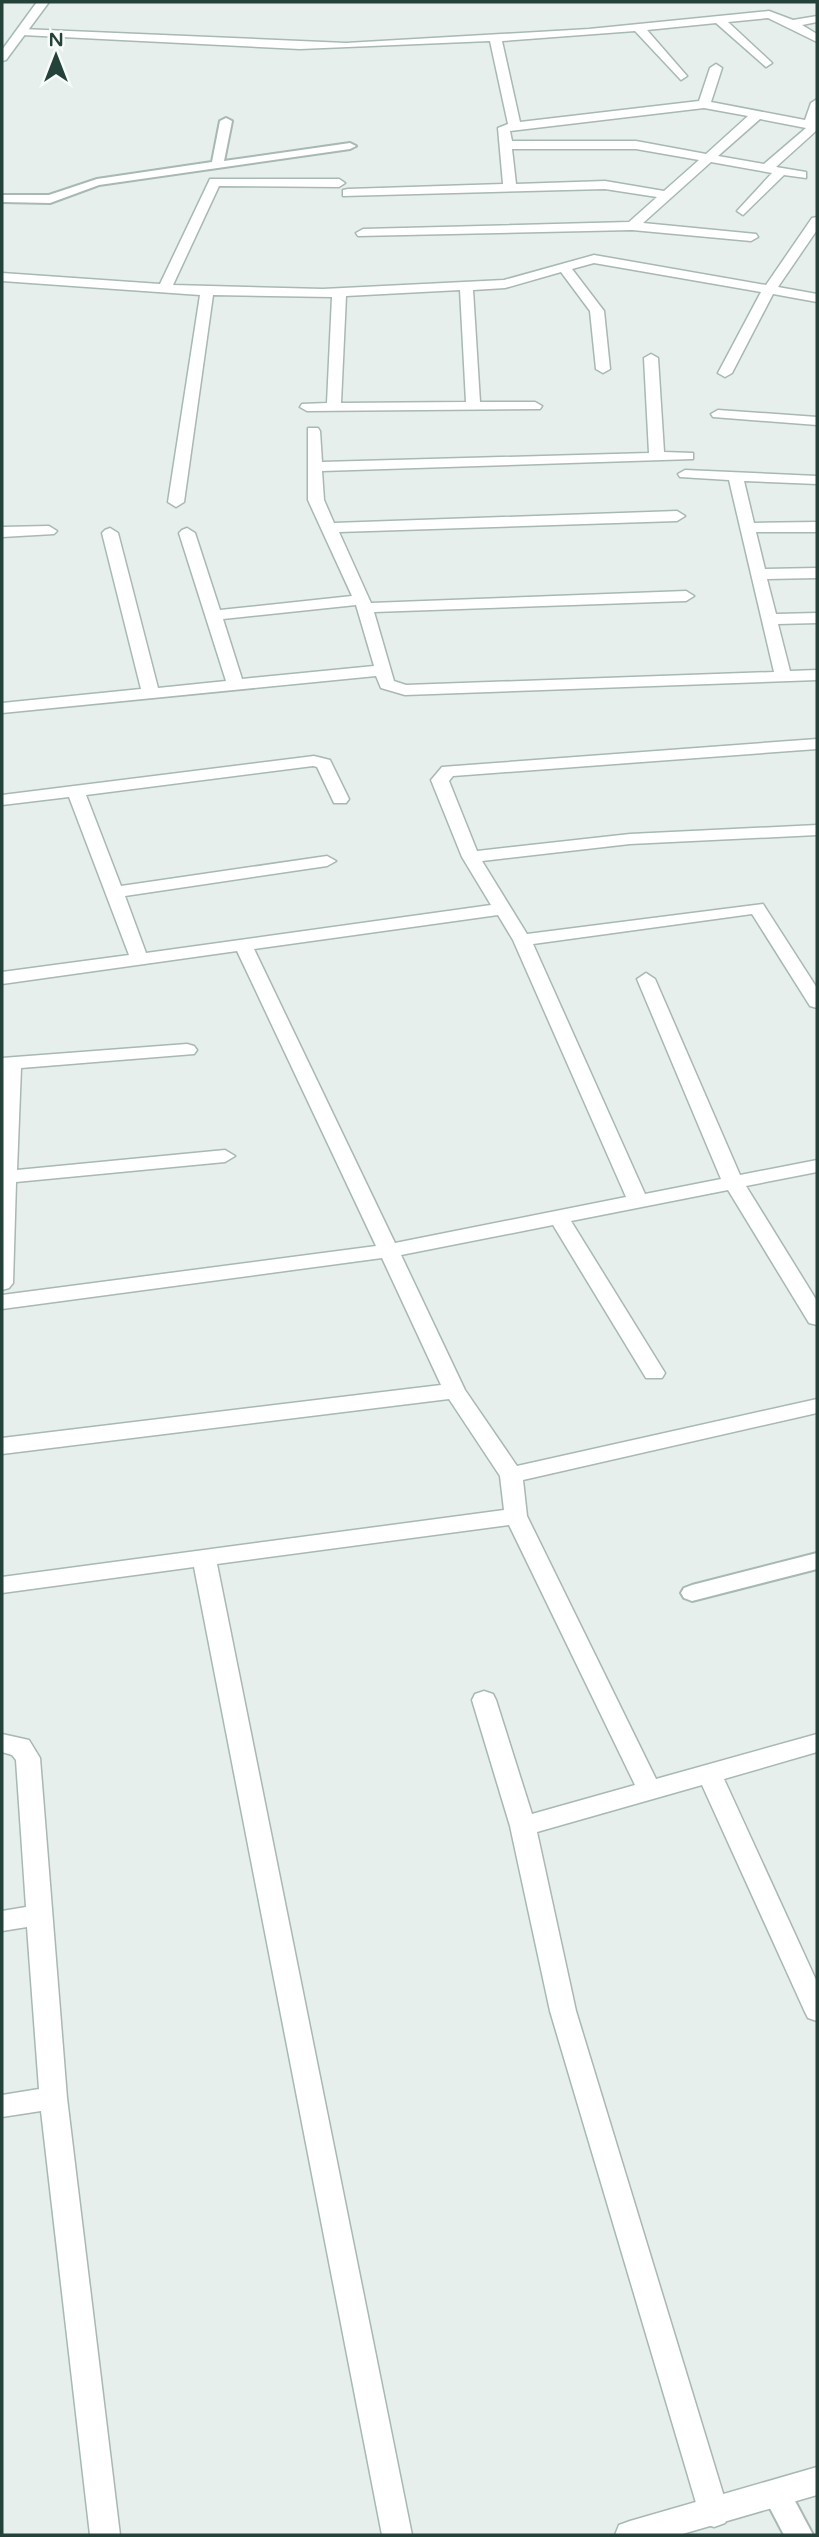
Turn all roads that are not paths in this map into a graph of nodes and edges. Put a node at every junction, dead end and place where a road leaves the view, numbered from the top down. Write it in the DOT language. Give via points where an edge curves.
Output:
graph roads {
  1 [pos="43,2"];
  2 [pos="817,19"];
  3 [pos="721,21"];
  4 [pos="792,24"];
  5 [pos="640,29"];
  6 [pos="22,33"];
  7 [pos="495,37"];
  8 [pos="817,39"];
  9 [pos="2,58"];
  10 [pos="766,63"];
  11 [pos="716,68"];
  12 [pos="681,76"];
  13 [pos="817,103"];
  14 [pos="704,104"];
  15 [pos="757,115"];
  16 [pos="226,121"];
  17 [pos="514,125"];
  18 [pos="814,126"];
  19 [pos="504,145"];
  20 [pos="350,146"];
  21 [pos="709,157"];
  22 [pos="217,166"];
  23 [pos="767,169"];
  24 [pos="781,172"];
  25 [pos="802,176"];
  26 [pos="510,188"];
  27 [pos="667,195"];
  28 [pos="2,199"];
  29 [pos="743,211"];
  30 [pos="817,217"];
  31 [pos="632,226"];
  32 [pos="363,233"];
  33 [pos="751,237"];
  34 [pos="564,267"];
  35 [pos="2,277"];
  36 [pos="466,286"];
  37 [pos="165,288"];
  38 [pos="769,290"];
  39 [pos="207,291"];
  40 [pos="339,292"];
  41 [pos="817,298"];
  42 [pos="651,358"];
  43 [pos="603,369"];
  44 [pos="725,373"];
  45 [pos="473,406"];
  46 [pos="535,406"];
  47 [pos="307,407"];
  48 [pos="334,407"];
  49 [pos="718,414"];
  50 [pos="817,421"];
  51 [pos="313,431"];
  52 [pos="688,456"];
  53 [pos="657,457"];
  54 [pos="315,467"];
  55 [pos="685,474"];
  56 [pos="736,476"];
  57 [pos="817,481"];
  58 [pos="176,502"];
  59 [pos="677,516"];
  60 [pos="817,527"];
  61 [pos="329,528"];
  62 [pos="748,528"];
  63 [pos="49,531"];
  64 [pos="2,532"];
  65 [pos="110,533"];
  66 [pos="187,533"];
  67 [pos="817,573"];
  68 [pos="759,574"];
  69 [pos="686,596"];
  70 [pos="364,604"];
  71 [pos="213,615"];
  72 [pos="817,618"];
  73 [pos="770,619"];
  74 [pos="384,670"];
  75 [pos="817,675"];
  76 [pos="783,677"];
  77 [pos="236,685"];
  78 [pos="150,694"];
  79 [pos="2,708"];
  80 [pos="817,744"];
  81 [pos="76,791"];
  82 [pos="340,799"];
  83 [pos="2,800"];
  84 [pos="817,830"];
  85 [pos="471,858"];
  86 [pos="327,861"];
  87 [pos="114,892"];
  88 [pos="503,909"];
  89 [pos="522,940"];
  90 [pos="244,947"];
  91 [pos="140,960"];
  92 [pos="2,978"];
  93 [pos="646,979"];
  94 [pos="817,1002"];
  95 [pos="187,1050"];
  96 [pos="6,1063"];
  97 [pos="225,1156"];
  98 [pos="817,1166"];
  99 [pos="6,1177"];
  100 [pos="733,1182"];
  101 [pos="637,1199"];
  102 [pos="557,1215"];
  103 [pos="387,1251"];
  104 [pos="2,1283"];
  105 [pos="2,1302"];
  106 [pos="814,1306"];
  107 [pos="654,1373"];
  108 [pos="455,1391"];
  109 [pos="817,1406"];
  110 [pos="2,1446"];
  111 [pos="511,1475"];
  112 [pos="516,1516"];
  113 [pos="204,1558"];
  114 [pos="817,1561"];
  115 [pos="2,1585"];
  116 [pos="692,1593"];
  117 [pos="484,1700"];
  118 [pos="817,1742"];
  119 [pos="2,1743"];
  120 [pos="708,1772"];
  121 [pos="649,1789"];
  122 [pos="523,1826"];
  123 [pos="37,1915"];
  124 [pos="2,1921"];
  125 [pos="817,2010"];
  126 [pos="53,2098"];
  127 [pos="2,2106"];
  128 [pos="817,2481"];
  129 [pos="776,2493"];
  130 [pos="714,2513"];
  131 [pos="105,2535"];
  132 [pos="397,2535"];
  133 [pos="630,2535"];
  134 [pos="799,2535"];
  1 -- 6 [label="street"];
  2 -- 4 [label="street"];
  3 -- 4 [label="street" via="769,14"];
  3 -- 5 [label="street"];
  3 -- 10 [label="street"];
  4 -- 8 [label="street"];
  5 -- 7 [label="street"];
  5 -- 12 [label="street"];
  6 -- 7 [label="street" via="300,46"];
  6 -- 9 [label="street"];
  7 -- 17 [label="street"];
  11 -- 14 [label="street"];
  13 -- 18 [label="street"];
  14 -- 15 [label="street"];
  14 -- 17 [label="street"];
  15 -- 18 [label="street"];
  15 -- 21 [label="street"];
  16 -- 22 [label="lane"];
  17 -- 19 [label="street" via="504,128"];
  18 -- 23 [label="street"];
  19 -- 21 [label="street" via="636,145"];
  19 -- 26 [label="street"];
  20 -- 22 [label="lane"];
  21 -- 23 [label="street"];
  21 -- 27 [label="street"];
  22 -- 28 [label="lane" via="97,182 50,199"];
  23 -- 24 [label="street"];
  24 -- 25 [label="street"];
  24 -- 29 [label="street"];
  26 -- 27 [label="street" via="605,185"];
  26 -- 37 [label="street" via="214,182"];
  27 -- 31 [label="street"];
  30 -- 38 [label="street"];
  31 -- 32 [label="street"];
  31 -- 33 [label="street"];
  34 -- 36 [label="street" via="505,285"];
  34 -- 38 [label="street" via="594,259"];
  34 -- 43 [label="street" via="597,311"];
  35 -- 37 [label="street"];
  36 -- 40 [label="street"];
  36 -- 45 [label="street"];
  37 -- 39 [label="street"];
  38 -- 41 [label="street"];
  38 -- 44 [label="street"];
  39 -- 40 [label="street"];
  39 -- 58 [label="street"];
  40 -- 48 [label="street"];
  42 -- 53 [label="street"];
  45 -- 46 [label="street"];
  45 -- 48 [label="street"];
  47 -- 48 [label="street"];
  49 -- 50 [label="street"];
  51 -- 54 [label="street"];
  52 -- 53 [label="street"];
  53 -- 54 [label="street"];
  54 -- 61 [label="street" via="316,500"];
  55 -- 56 [label="street"];
  56 -- 57 [label="street"];
  56 -- 62 [label="street"];
  59 -- 61 [label="street"];
  60 -- 62 [label="street"];
  61 -- 70 [label="street"];
  62 -- 68 [label="street"];
  63 -- 64 [label="street"];
  65 -- 78 [label="street"];
  66 -- 71 [label="street"];
  67 -- 68 [label="street"];
  68 -- 73 [label="street"];
  69 -- 70 [label="street"];
  70 -- 71 [label="street"];
  70 -- 74 [label="street"];
  71 -- 77 [label="street"];
  72 -- 73 [label="street"];
  73 -- 76 [label="street"];
  74 -- 76 [label="street" via="387,684 405,690"];
  74 -- 77 [label="street"];
  75 -- 76 [label="street"];
  77 -- 78 [label="street"];
  78 -- 79 [label="street"];
  80 -- 85 [label="street" via="448,772 440,780"];
  81 -- 82 [label="street" via="314,761 324,764"];
  81 -- 83 [label="street"];
  81 -- 87 [label="street"];
  84 -- 85 [label="street" via="630,839"];
  85 -- 88 [label="street"];
  86 -- 87 [label="street"];
  87 -- 91 [label="street"];
  88 -- 89 [label="street"];
  88 -- 90 [label="street"];
  89 -- 94 [label="street" via="757,908"];
  89 -- 101 [label="street"];
  90 -- 91 [label="street"];
  90 -- 103 [label="street"];
  91 -- 92 [label="street"];
  93 -- 100 [label="street"];
  95 -- 96 [label="street"];
  96 -- 99 [label="street"];
  97 -- 99 [label="street"];
  98 -- 100 [label="street"];
  99 -- 104 [label="street"];
  100 -- 101 [label="street"];
  100 -- 106 [label="street"];
  101 -- 102 [label="street"];
  102 -- 103 [label="street"];
  102 -- 107 [label="street"];
  103 -- 105 [label="street"];
  103 -- 108 [label="street"];
  108 -- 110 [label="street"];
  108 -- 111 [label="street"];
  109 -- 111 [label="street"];
  111 -- 112 [label="street"];
  112 -- 113 [label="street"];
  112 -- 121 [label="street"];
  113 -- 115 [label="street"];
  113 -- 132 [label="street"];
  114 -- 116 [label="lane"];
  117 -- 122 [label="street"];
  118 -- 120 [label="street"];
  119 -- 123 [label="street" via="20,1746 28,1758"];
  120 -- 121 [label="street"];
  120 -- 125 [label="street"];
  121 -- 122 [label="street"];
  122 -- 130 [label="street" via="563,2011"];
  123 -- 124 [label="street"];
  123 -- 126 [label="street"];
  126 -- 127 [label="street"];
  126 -- 131 [label="street"];
  128 -- 129 [label="street"];
  129 -- 130 [label="street"];
  129 -- 134 [label="lane"];
  130 -- 133 [label="street"];
}
